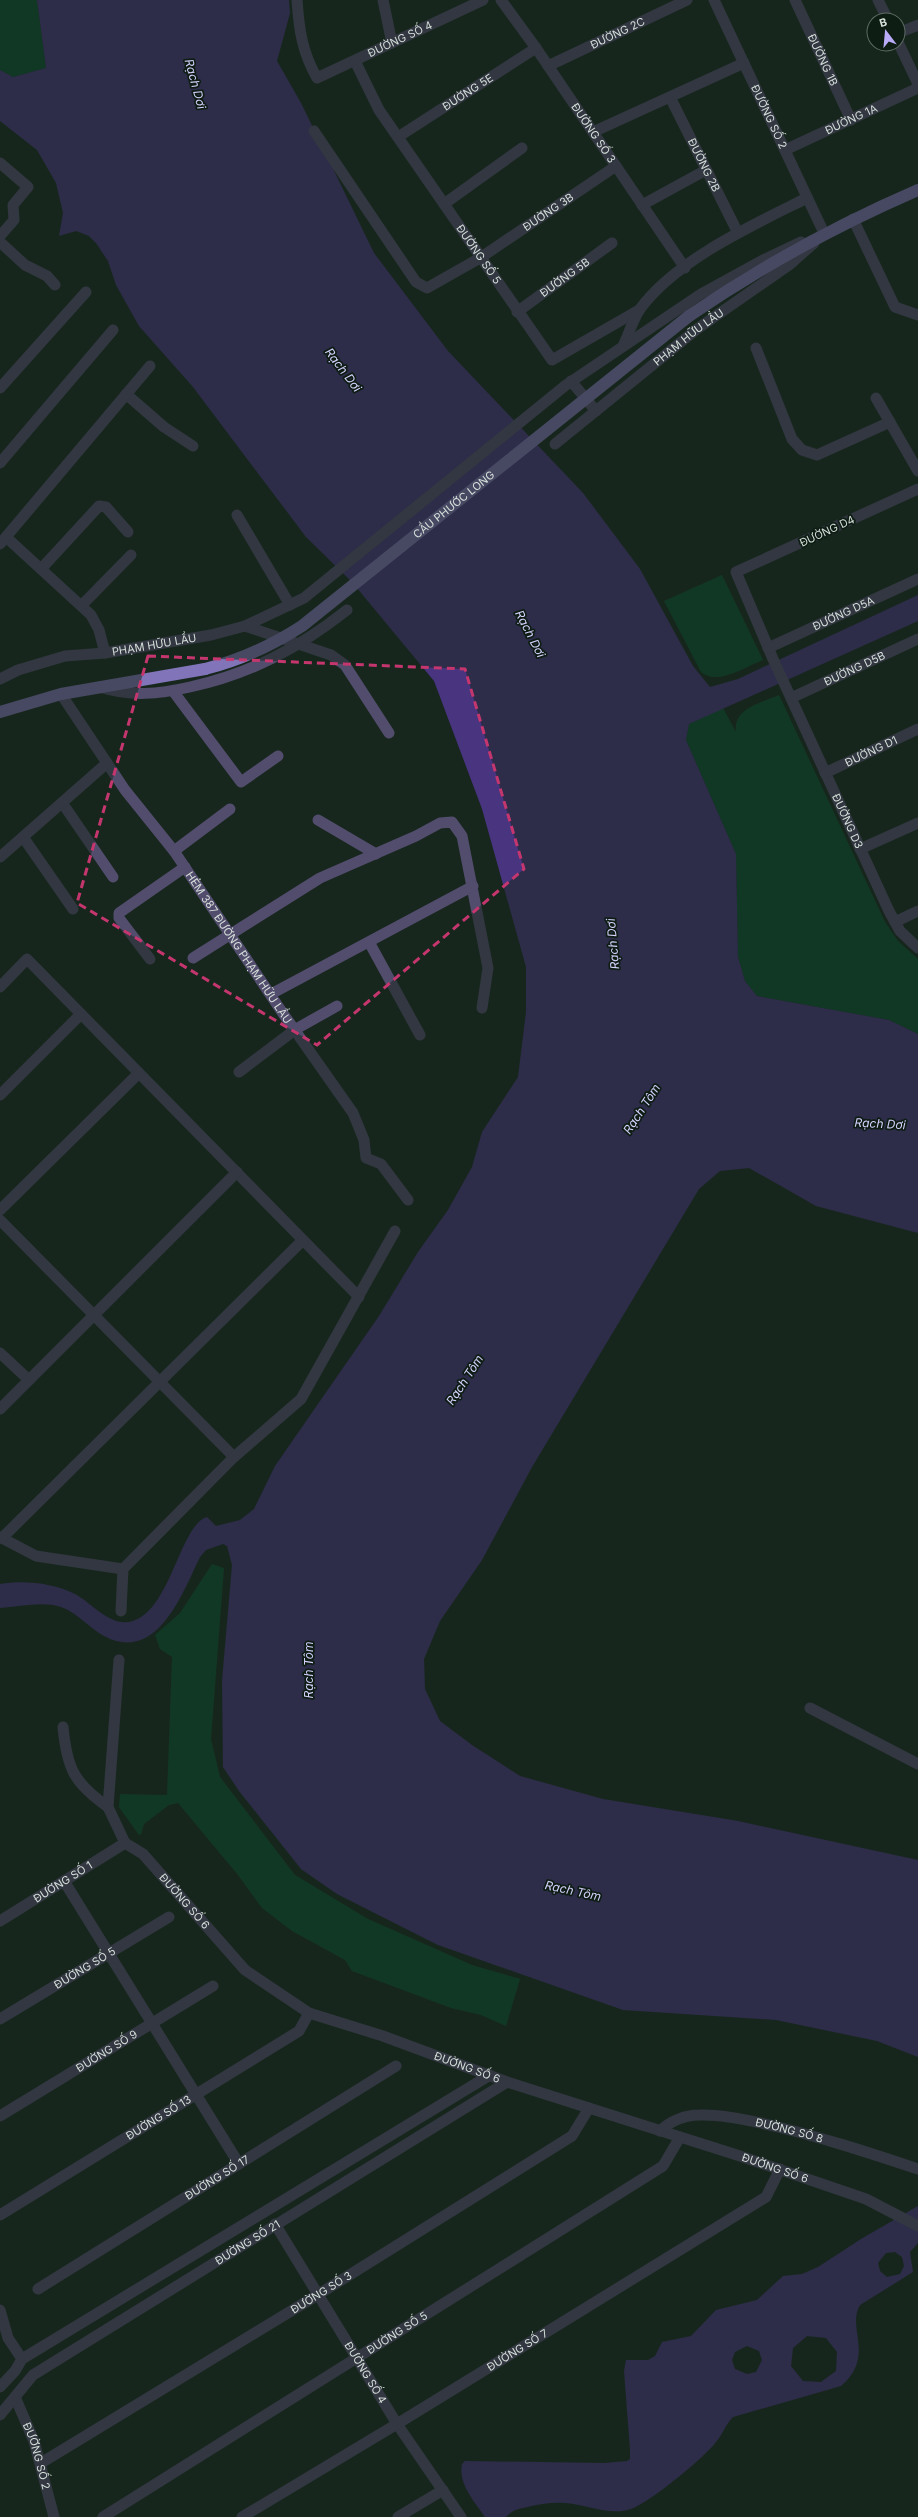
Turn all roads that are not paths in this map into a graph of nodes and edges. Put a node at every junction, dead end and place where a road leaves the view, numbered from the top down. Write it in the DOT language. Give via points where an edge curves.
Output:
graph roads {
  1 [pos="297,0"];
  2 [pos="383,0"];
  3 [pos="483,0"];
  4 [pos="501,0"];
  5 [pos="687,0"];
  6 [pos="714,0"];
  7 [pos="796,0"];
  8 [pos="878,0"];
  9 [pos="884,12"];
  10 [pos="918,24"];
  11 [pos="906,29"];
  12 [pos="392,43"];
  13 [pos="536,48"];
  14 [pos="903,52"];
  15 [pos="355,61"];
  16 [pos="744,63"];
  17 [pos="548,66"];
  18 [pos="918,84"];
  19 [pos="918,88"];
  20 [pos="670,97"];
  21 [pos="851,120"];
  22 [pos="314,130"];
  23 [pos="592,132"];
  24 [pos="398,137"];
  25 [pos="522,148"];
  26 [pos="785,150"];
  27 [pos="0,163"];
  28 [pos="616,166"];
  29 [pos="706,170"];
  30 [pos="918,190"];
  31 [pos="808,198"];
  32 [pos="444,204"];
  33 [pos="642,206"];
  34 [pos="853,219"];
  35 [pos="738,233"];
  36 [pos="824,234"];
  37 [pos="0,236"];
  38 [pos="0,242"];
  39 [pos="612,243"];
  40 [pos="480,258"];
  41 [pos="685,268"];
  42 [pos="55,285"];
  43 [pos="86,292"];
  44 [pos="639,310"];
  45 [pos="517,312"];
  46 [pos="918,315"];
  47 [pos="689,316"];
  48 [pos="113,330"];
  49 [pos="624,346"];
  50 [pos="756,348"];
  51 [pos="150,366"];
  52 [pos="568,383"];
  53 [pos="0,388"];
  54 [pos="126,394"];
  55 [pos="876,398"];
  56 [pos="596,411"];
  57 [pos="890,422"];
  58 [pos="555,444"];
  59 [pos="192,446"];
  60 [pos="0,463"];
  61 [pos="918,471"];
  62 [pos="918,489"];
  63 [pos="237,515"];
  64 [pos="128,532"];
  65 [pos="3,541"];
  66 [pos="131,555"];
  67 [pos="41,569"];
  68 [pos="918,579"];
  69 [pos="304,598"];
  70 [pos="82,605"];
  71 [pos="290,605"];
  72 [pos="347,610"];
  73 [pos="245,626"];
  74 [pos="918,639"];
  75 [pos="300,644"];
  76 [pos="105,653"];
  77 [pos="770,653"];
  78 [pos="0,679"];
  79 [pos="100,687"];
  80 [pos="173,691"];
  81 [pos="788,693"];
  82 [pos="61,694"];
  83 [pos="0,712"];
  84 [pos="918,729"];
  85 [pos="390,732"];
  86 [pos="278,756"];
  87 [pos="107,763"];
  88 [pos="825,772"];
  89 [pos="63,804"];
  90 [pos="230,809"];
  91 [pos="318,820"];
  92 [pos="918,823"];
  93 [pos="23,837"];
  94 [pos="860,850"];
  95 [pos="174,851"];
  96 [pos="376,854"];
  97 [pos="0,857"];
  98 [pos="185,867"];
  99 [pos="113,877"];
  100 [pos="473,886"];
  101 [pos="72,909"];
  102 [pos="918,911"];
  103 [pos="894,922"];
  104 [pos="229,933"];
  105 [pos="369,942"];
  106 [pos="918,948"];
  107 [pos="193,958"];
  108 [pos="150,959"];
  109 [pos="0,987"];
  110 [pos="271,994"];
  111 [pos="337,1006"];
  112 [pos="482,1008"];
  113 [pos="81,1014"];
  114 [pos="296,1029"];
  115 [pos="420,1035"];
  116 [pos="239,1072"];
  117 [pos="139,1073"];
  118 [pos="0,1095"];
  119 [pos="237,1172"];
  120 [pos="408,1200"];
  121 [pos="0,1210"];
  122 [pos="0,1220"];
  123 [pos="395,1231"];
  124 [pos="303,1240"];
  125 [pos="359,1297"];
  126 [pos="94,1315"];
  127 [pos="0,1352"];
  128 [pos="29,1380"];
  129 [pos="160,1382"];
  130 [pos="0,1409"];
  131 [pos="234,1457"];
  132 [pos="1,1537"];
  133 [pos="123,1569"];
  134 [pos="121,1611"];
  135 [pos="119,1660"];
  136 [pos="810,1708"];
  137 [pos="63,1727"];
  138 [pos="918,1764"];
  139 [pos="108,1807"];
  140 [pos="125,1843"];
  141 [pos="64,1881"];
  142 [pos="169,1917"];
  143 [pos="0,1921"];
  144 [pos="109,1953"];
  145 [pos="213,1986"];
  146 [pos="309,2013"];
  147 [pos="0,2019"];
  148 [pos="152,2023"];
  149 [pos="396,2066"];
  150 [pos="490,2075"];
  151 [pos="507,2082"];
  152 [pos="197,2095"];
  153 [pos="589,2108"];
  154 [pos="0,2116"];
  155 [pos="660,2131"];
  156 [pos="680,2137"];
  157 [pos="239,2164"];
  158 [pos="780,2169"];
  159 [pos="918,2169"];
  160 [pos="0,2215"];
  161 [pos="275,2224"];
  162 [pos="918,2226"];
  163 [pos="38,2289"];
  164 [pos="319,2294"];
  165 [pos="1,2317"];
  166 [pos="357,2358"];
  167 [pos="22,2359"];
  168 [pos="0,2387"];
  169 [pos="15,2397"];
  170 [pos="0,2415"];
  171 [pos="398,2424"];
  172 [pos="40,2463"];
  173 [pos="443,2490"];
  174 [pos="54,2517"];
  175 [pos="103,2517"];
  176 [pos="242,2517"];
  177 [pos="398,2517"];
  178 [pos="461,2517"];
  1 -- 15 [label="street, ĐƯỜNG SỐ 4" via="300,39 317,78"];
  2 -- 12 [label="street"];
  3 -- 12 [label="street, ĐƯỜNG SỐ 4"];
  4 -- 13 [label="street, ĐƯỜNG SỐ 3"];
  5 -- 17 [label="street, ĐƯỜNG 2C"];
  6 -- 16 [label="street, ĐƯỜNG SỐ 2"];
  7 -- 21 [label="street, ĐƯỜNG 1B"];
  8 -- 9 [label="street"];
  10 -- 11 [label="street"];
  12 -- 15 [label="street, ĐƯỜNG SỐ 4"];
  13 -- 17 [label="street, ĐƯỜNG SỐ 3"];
  13 -- 24 [label="street, ĐƯỜNG 5E"];
  14 -- 18 [label="street"];
  15 -- 24 [label="street, ĐƯỜNG SỐ 5" via="379,110"];
  16 -- 20 [label="street"];
  16 -- 26 [label="street, ĐƯỜNG SỐ 2"];
  17 -- 23 [label="street, ĐƯỜNG SỐ 3"];
  19 -- 21 [label="street, ĐƯỜNG 1A"];
  20 -- 23 [label="street"];
  20 -- 29 [label="street, ĐƯỜNG 2B"];
  21 -- 26 [label="street, ĐƯỜNG 1A"];
  22 -- 40 [label="street, ĐƯỜNG 3B" via="420,285 427,288"];
  23 -- 28 [label="street, ĐƯỜNG SỐ 3"];
  24 -- 32 [label="street, ĐƯỜNG SỐ 5"];
  25 -- 32 [label="street"];
  26 -- 31 [label="street, ĐƯỜNG SỐ 2"];
  27 -- 37 [label="street" via="28,187 13,205 14,220"];
  28 -- 33 [label="street, ĐƯỜNG SỐ 3"];
  28 -- 40 [label="street, ĐƯỜNG 3B"];
  29 -- 33 [label="street"];
  29 -- 35 [label="street, ĐƯỜNG 2B"];
  30 -- 34 [label="main road, PHẠM HỮU LẦU"];
  31 -- 35 [label="street"];
  31 -- 36 [label="street, ĐƯỜNG SỐ 2"];
  32 -- 40 [label="street, ĐƯỜNG SỐ 5"];
  33 -- 41 [label="street, ĐƯỜNG SỐ 3"];
  34 -- 36 [label="main road, PHẠM HỮU LẦU"];
  34 -- 46 [label="street" via="895,306"];
  35 -- 41 [label="street"];
  36 -- 47 [label="main road, PHẠM HỮU LẦU" via="757,272"];
  36 -- 49 [label="street, PHẠM HỮU LẦU" via="793,245 732,277"];
  36 -- 56 [label="street, PHẠM HỮU LẦU" via="789,265 697,329"];
  38 -- 42 [label="street" via="21,261 47,276"];
  39 -- 45 [label="street, ĐƯỜNG 5B"];
  40 -- 45 [label="street, ĐƯỜNG SỐ 5"];
  41 -- 44 [label="street" via="664,284"];
  43 -- 53 [label="street"];
  44 -- 45 [label="street, ĐƯỜNG SỐ 5" via="552,360"];
  44 -- 49 [label="street"];
  47 -- 79 [label="main road, CẦU PHƯỚC LONG, bridge" via="302,626 277,642 250,655 205,669"];
  48 -- 60 [label="street"];
  49 -- 52 [label="street, PHẠM HỮU LẦU"];
  50 -- 57 [label="street" via="792,439 802,450 816,455"];
  51 -- 54 [label="street"];
  52 -- 56 [label="street"];
  52 -- 69 [label="street, CẦU PHƯỚC LONG"];
  54 -- 59 [label="street" via="164,427"];
  54 -- 65 [label="street"];
  55 -- 57 [label="street"];
  56 -- 58 [label="street, PHẠM HỮU LẦU"];
  57 -- 61 [label="street"];
  62 -- 77 [label="street, ĐƯỜNG D4" via="736,572"];
  63 -- 71 [label="street"];
  64 -- 67 [label="street" via="106,507 99,506"];
  65 -- 67 [label="street"];
  66 -- 70 [label="street"];
  67 -- 70 [label="street"];
  68 -- 77 [label="street, ĐƯỜNG D5A"];
  69 -- 71 [label="street, PHẠM HỮU LẦU"];
  70 -- 76 [label="street" via="99,630"];
  71 -- 73 [label="street, PHẠM HỮU LẦU"];
  72 -- 75 [label="street"];
  73 -- 75 [label="street"];
  73 -- 76 [label="street, PHẠM HỮU LẦU" via="211,635"];
  74 -- 81 [label="street, ĐƯỜNG D5B"];
  75 -- 80 [label="street" via="248,670"];
  75 -- 85 [label="street" via="331,655 345,665"];
  76 -- 78 [label="street, PHẠM HỮU LẦU" via="65,656 18,670"];
  77 -- 81 [label="street, ĐƯỜNG D3"];
  79 -- 80 [label="street" via="132,694"];
  79 -- 82 [label="main road"];
  80 -- 86 [label="street" via="241,782"];
  81 -- 88 [label="street, ĐƯỜNG D3"];
  82 -- 83 [label="main road"];
  82 -- 87 [label="street, HẺM 387 ĐƯỜNG PHẠM HỮU LẦU"];
  84 -- 88 [label="street, ĐƯỜNG D1"];
  87 -- 89 [label="street"];
  87 -- 95 [label="street, HẺM 387 ĐƯỜNG PHẠM HỮU LẦU" via="125,790"];
  88 -- 94 [label="street, ĐƯỜNG D3"];
  89 -- 93 [label="street"];
  89 -- 99 [label="street"];
  90 -- 95 [label="street"];
  91 -- 96 [label="street"];
  92 -- 94 [label="street"];
  93 -- 97 [label="street"];
  93 -- 101 [label="street"];
  94 -- 103 [label="street, ĐƯỜNG D3"];
  95 -- 98 [label="street, HẺM 387 ĐƯỜNG PHẠM HỮU LẦU"];
  96 -- 100 [label="street" via="440,823 452,822 462,836"];
  96 -- 104 [label="street" via="320,878"];
  98 -- 104 [label="street, HẺM 387 ĐƯỜNG PHẠM HỮU LẦU"];
  98 -- 108 [label="street" via="119,913 119,918"];
  100 -- 105 [label="street"];
  100 -- 112 [label="street" via="488,968"];
  102 -- 103 [label="street"];
  103 -- 106 [label="street, ĐƯỜNG D3"];
  104 -- 107 [label="street"];
  104 -- 110 [label="street, HẺM 387 ĐƯỜNG PHẠM HỮU LẦU"];
  105 -- 110 [label="street"];
  105 -- 115 [label="street"];
  109 -- 113 [label="street" via="27,959"];
  110 -- 114 [label="street, HẺM 387 ĐƯỜNG PHẠM HỮU LẦU"];
  111 -- 114 [label="street"];
  113 -- 117 [label="street"];
  113 -- 118 [label="street"];
  114 -- 116 [label="street"];
  114 -- 120 [label="street, HẺM 387 ĐƯỜNG PHẠM HỮU LẦU" via="353,1113 364,1140 366,1158 381,1164"];
  117 -- 119 [label="street"];
  117 -- 121 [label="street"];
  119 -- 124 [label="street"];
  119 -- 126 [label="street"];
  122 -- 126 [label="street"];
  123 -- 125 [label="street"];
  124 -- 125 [label="street"];
  124 -- 129 [label="street"];
  125 -- 131 [label="street" via="301,1399"];
  126 -- 128 [label="street"];
  126 -- 129 [label="street"];
  127 -- 128 [label="street"];
  128 -- 130 [label="street"];
  129 -- 131 [label="street"];
  129 -- 132 [label="street"];
  131 -- 133 [label="street"];
  132 -- 133 [label="street" via="36,1556"];
  133 -- 134 [label="street"];
  135 -- 139 [label="street"];
  136 -- 138 [label="street"];
  137 -- 139 [label="street" via="65,1750 74,1773 86,1791"];
  139 -- 140 [label="street"];
  140 -- 141 [label="street, ĐƯỜNG SỐ 1"];
  140 -- 146 [label="street, ĐƯỜNG SỐ 6" via="143,1854 245,1970"];
  141 -- 143 [label="street, ĐƯỜNG SỐ 1"];
  141 -- 144 [label="street"];
  142 -- 144 [label="street, ĐƯỜNG SỐ 5"];
  144 -- 147 [label="street, ĐƯỜNG SỐ 5"];
  144 -- 148 [label="street"];
  145 -- 148 [label="street, ĐƯỜNG SỐ 9"];
  146 -- 150 [label="street, ĐƯỜNG SỐ 6" via="383,2036"];
  146 -- 152 [label="street, ĐƯỜNG SỐ 13" via="299,2031"];
  148 -- 152 [label="street"];
  148 -- 154 [label="street, ĐƯỜNG SỐ 9"];
  149 -- 157 [label="street, ĐƯỜNG SỐ 17"];
  150 -- 151 [label="street, ĐƯỜNG SỐ 6"];
  150 -- 167 [label="street, ĐƯỜNG SỐ 21"];
  151 -- 153 [label="street, ĐƯỜNG SỐ 6"];
  151 -- 161 [label="street, ĐƯỜNG SỐ 21"];
  152 -- 157 [label="street"];
  152 -- 160 [label="street, ĐƯỜNG SỐ 13"];
  153 -- 155 [label="street, ĐƯỜNG SỐ 6"];
  153 -- 164 [label="street, ĐƯỜNG SỐ 3" via="572,2136"];
  155 -- 156 [label="street, ĐƯỜNG SỐ 6"];
  155 -- 159 [label="street, ĐƯỜNG SỐ 8" via="668,2124 686,2117 723,2117 824,2138"];
  156 -- 158 [label="street, ĐƯỜNG SỐ 6"];
  156 -- 166 [label="street, ĐƯỜNG SỐ 5" via="663,2166"];
  157 -- 163 [label="street, ĐƯỜNG SỐ 17"];
  158 -- 162 [label="street, ĐƯỜNG SỐ 6" via="866,2199"];
  158 -- 171 [label="street, ĐƯỜNG SỐ 7" via="766,2196"];
  161 -- 164 [label="street, ĐƯỜNG SỐ 4"];
  161 -- 169 [label="street, ĐƯỜNG SỐ 21" via="33,2374"];
  164 -- 166 [label="street, ĐƯỜNG SỐ 4"];
  164 -- 172 [label="street, ĐƯỜNG SỐ 3"];
  165 -- 167 [label="street" via="8,2338"];
  166 -- 171 [label="street, ĐƯỜNG SỐ 4"];
  166 -- 175 [label="street, ĐƯỜNG SỐ 5"];
  167 -- 168 [label="street, ĐƯỜNG SỐ 21"];
  169 -- 170 [label="street, ĐƯỜNG SỐ 21"];
  169 -- 172 [label="street, ĐƯỜNG SỐ 2" via="34,2441"];
  171 -- 173 [label="street, ĐƯỜNG SỐ 4"];
  171 -- 176 [label="street, ĐƯỜNG SỐ 7"];
  172 -- 174 [label="street, ĐƯỜNG SỐ 2"];
  173 -- 177 [label="street"];
  173 -- 178 [label="street, ĐƯỜNG SỐ 4"];
}
